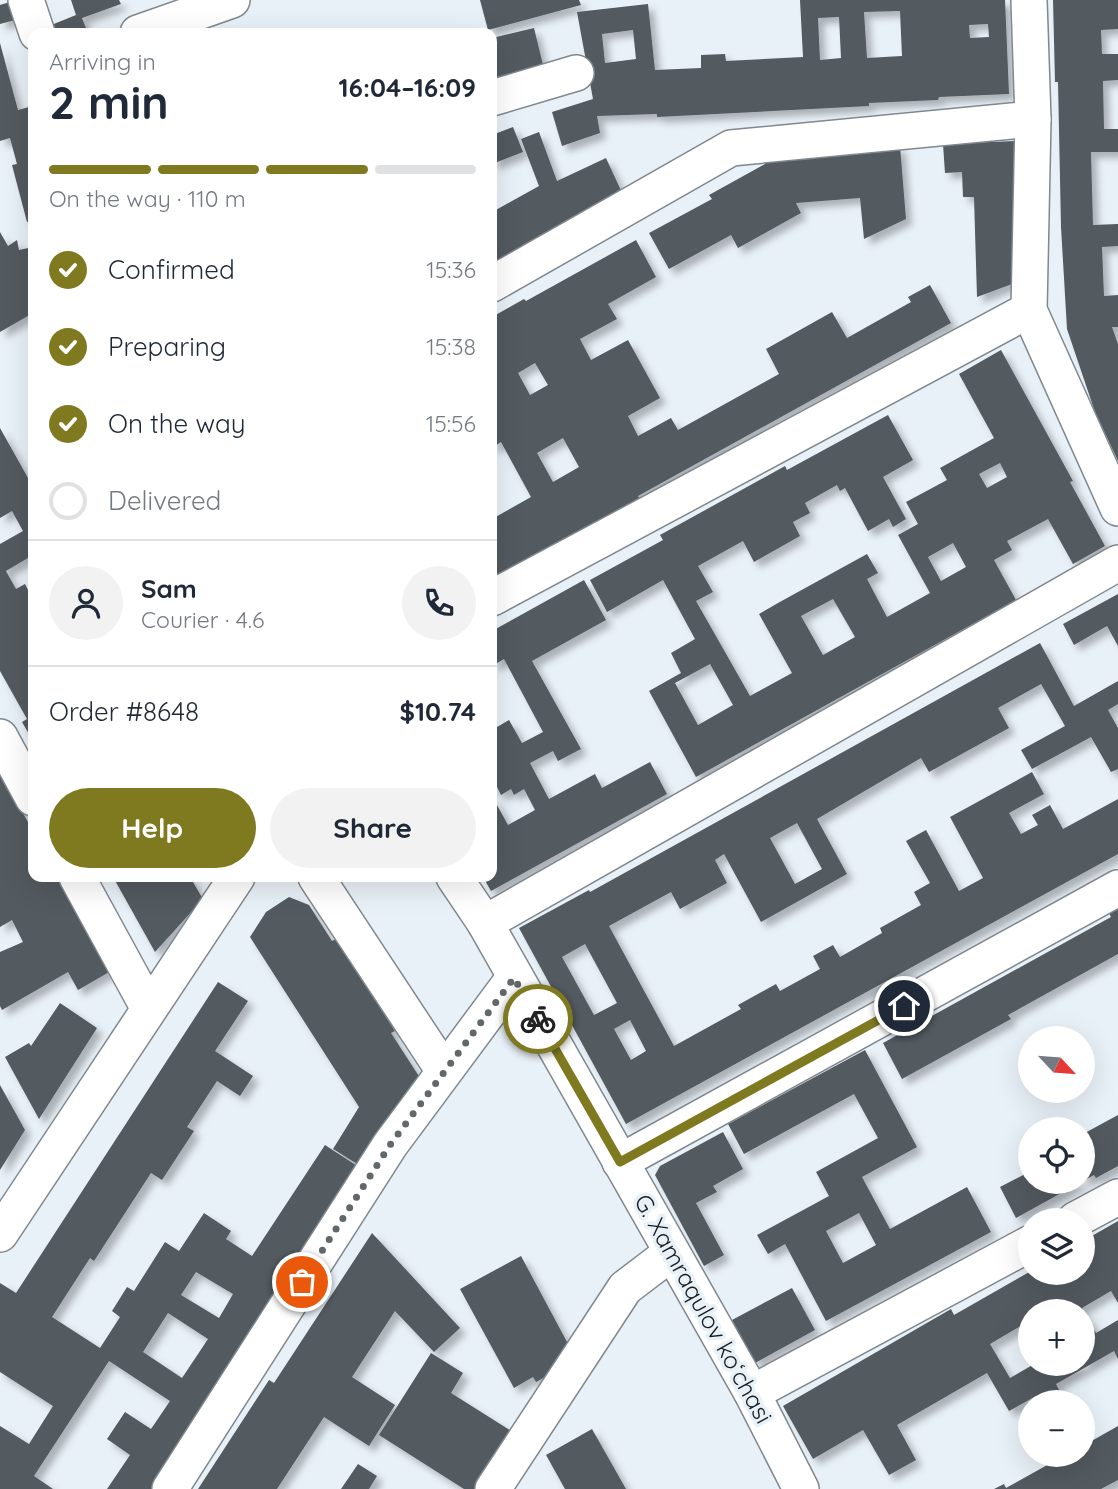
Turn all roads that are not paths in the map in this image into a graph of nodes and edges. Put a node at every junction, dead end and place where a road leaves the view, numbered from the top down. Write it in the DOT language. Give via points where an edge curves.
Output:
graph roads {
  1 [pos="26,0"];
  2 [pos="232,0"];
  3 [pos="1029,0"];
  4 [pos="35,28"];
  5 [pos="152,28"];
  6 [pos="576,72"];
  7 [pos="497,96"];
  8 [pos="1033,118"];
  9 [pos="497,281"];
  10 [pos="1029,310"];
  11 [pos="1118,508"];
  12 [pos="1118,564"];
  13 [pos="497,595"];
  14 [pos="0,737"];
  15 [pos="28,789"];
  16 [pos="80,882"];
  17 [pos="234,882"];
  18 [pos="319,882"];
  19 [pos="457,882"];
  20 [pos="1118,888"];
  21 [pos="485,923"];
  22 [pos="514,978"];
  23 [pos="148,1007"];
  24 [pos="444,1072"];
  25 [pos="620,1162"];
  26 [pos="1118,1197"];
  27 [pos="1095,1209"];
  28 [pos="0,1234"];
  29 [pos="1018,1250"];
  30 [pos="671,1253"];
  31 [pos="752,1393"];
  32 [pos="170,1489"];
  33 [pos="493,1489"];
  34 [pos="802,1489"];
  1 -- 4 [label="street"];
  2 -- 5 [label="street"];
  3 -- 8 [label="street"];
  6 -- 7 [label="street"];
  8 -- 9 [label="street" via="731,148"];
  8 -- 10 [label="street"];
  10 -- 11 [label="street"];
  10 -- 13 [label="street"];
  12 -- 21 [label="street"];
  14 -- 15 [label="street"];
  16 -- 23 [label="street"];
  17 -- 23 [label="street"];
  18 -- 24 [label="street"];
  19 -- 21 [label="street, G. Xamraqulov koʻchasi"];
  20 -- 25 [label="street"];
  21 -- 22 [label="street, G. Xamraqulov koʻchasi"];
  22 -- 24 [label="street"];
  22 -- 25 [label="street, G. Xamraqulov koʻchasi"];
  23 -- 28 [label="street"];
  24 -- 32 [label="street" via="390,1145"];
  25 -- 30 [label="street, G. Xamraqulov koʻchasi"];
  26 -- 27 [label="street"];
  29 -- 31 [label="street"];
  30 -- 31 [label="street, G. Xamraqulov koʻchasi"];
  30 -- 33 [label="street" via="625,1288"];
  31 -- 34 [label="street, G. Xamraqulov koʻchasi"];
}
